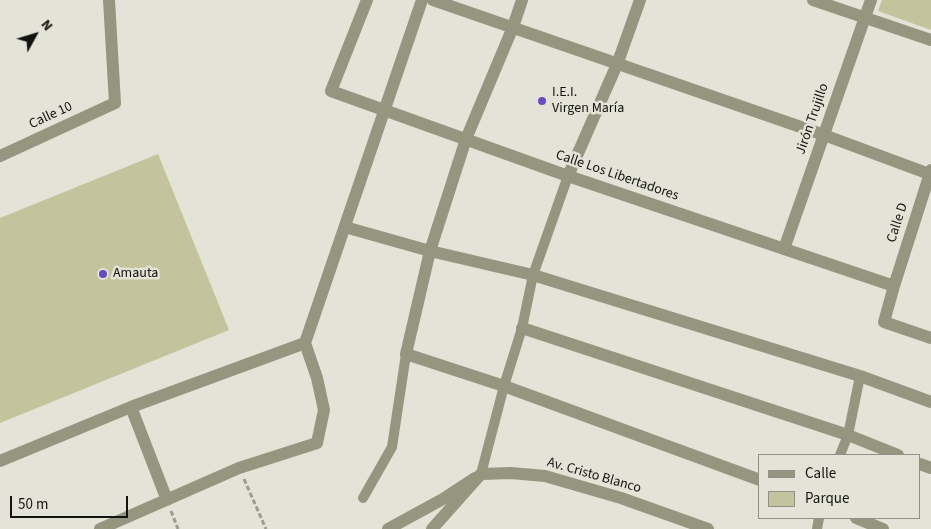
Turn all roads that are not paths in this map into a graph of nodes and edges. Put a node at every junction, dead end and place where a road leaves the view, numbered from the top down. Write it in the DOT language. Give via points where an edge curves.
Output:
graph roads {
  1 [pos="110,0"];
  2 [pos="366,0"];
  3 [pos="422,0"];
  4 [pos="433,0"];
  5 [pos="522,0"];
  6 [pos="640,0"];
  7 [pos="813,0"];
  8 [pos="871,0"];
  9 [pos="864,18"];
  10 [pos="513,27"];
  11 [pos="931,40"];
  12 [pos="617,63"];
  13 [pos="385,110"];
  14 [pos="824,135"];
  15 [pos="466,139"];
  16 [pos="0,156"];
  17 [pos="930,172"];
  18 [pos="568,176"];
  19 [pos="926,205"];
  20 [pos="345,227"];
  21 [pos="784,249"];
  22 [pos="430,251"];
  23 [pos="533,275"];
  24 [pos="894,286"];
  25 [pos="522,328"];
  26 [pos="931,338"];
  27 [pos="305,343"];
  28 [pos="406,354"];
  29 [pos="860,376"];
  30 [pos="504,386"];
  31 [pos="931,402"];
  32 [pos="131,407"];
  33 [pos="848,435"];
  34 [pos="840,454"];
  35 [pos="896,454"];
  36 [pos="0,461"];
  37 [pos="481,474"];
  38 [pos="758,479"];
  39 [pos="363,498"];
  40 [pos="167,500"];
  41 [pos="858,519"];
  42 [pos="100,529"];
  43 [pos="388,529"];
  44 [pos="432,529"];
  45 [pos="708,529"];
  46 [pos="883,529"];
  1 -- 16 [label="street, Calle 10" via="115,103"];
  2 -- 13 [label="street, Calle Los Libertadores" via="331,91"];
  3 -- 13 [label="street"];
  4 -- 10 [label="street"];
  5 -- 10 [label="street"];
  6 -- 12 [label="street"];
  7 -- 9 [label="street"];
  8 -- 9 [label="street, Jirón Trujillo"];
  9 -- 11 [label="street"];
  9 -- 14 [label="street, Jirón Trujillo"];
  10 -- 12 [label="street"];
  10 -- 15 [label="street"];
  12 -- 14 [label="street"];
  12 -- 18 [label="street"];
  13 -- 15 [label="street, Calle Los Libertadores"];
  13 -- 20 [label="street"];
  14 -- 17 [label="street"];
  14 -- 21 [label="street, Jirón Trujillo"];
  15 -- 18 [label="street, Calle Los Libertadores"];
  15 -- 22 [label="street"];
  17 -- 19 [label="street, Calle D"];
  18 -- 21 [label="street, Calle Los Libertadores"];
  18 -- 23 [label="street"];
  19 -- 24 [label="street, Calle D"];
  20 -- 22 [label="street"];
  20 -- 27 [label="street"];
  21 -- 24 [label="street, Calle Los Libertadores"];
  22 -- 23 [label="street"];
  22 -- 28 [label="street"];
  23 -- 25 [label="street"];
  23 -- 29 [label="street"];
  24 -- 26 [label="street, Calle D" via="884,322"];
  25 -- 30 [label="street"];
  25 -- 33 [label="street"];
  27 -- 32 [label="street"];
  27 -- 40 [label="street" via="324,410 317,443 239,468"];
  28 -- 30 [label="street"];
  28 -- 39 [label="street" via="392,447"];
  29 -- 31 [label="street"];
  29 -- 33 [label="street"];
  30 -- 37 [label="street"];
  30 -- 38 [label="street"];
  32 -- 36 [label="street"];
  32 -- 40 [label="street"];
  33 -- 34 [label="street"];
  33 -- 35 [label="street"];
  37 -- 43 [label="street"];
  37 -- 44 [label="street"];
  37 -- 45 [label="street, Av. Cristo Blanco" via="545,476 621,498"];
  40 -- 42 [label="street"];
  41 -- 46 [label="street"];
}
